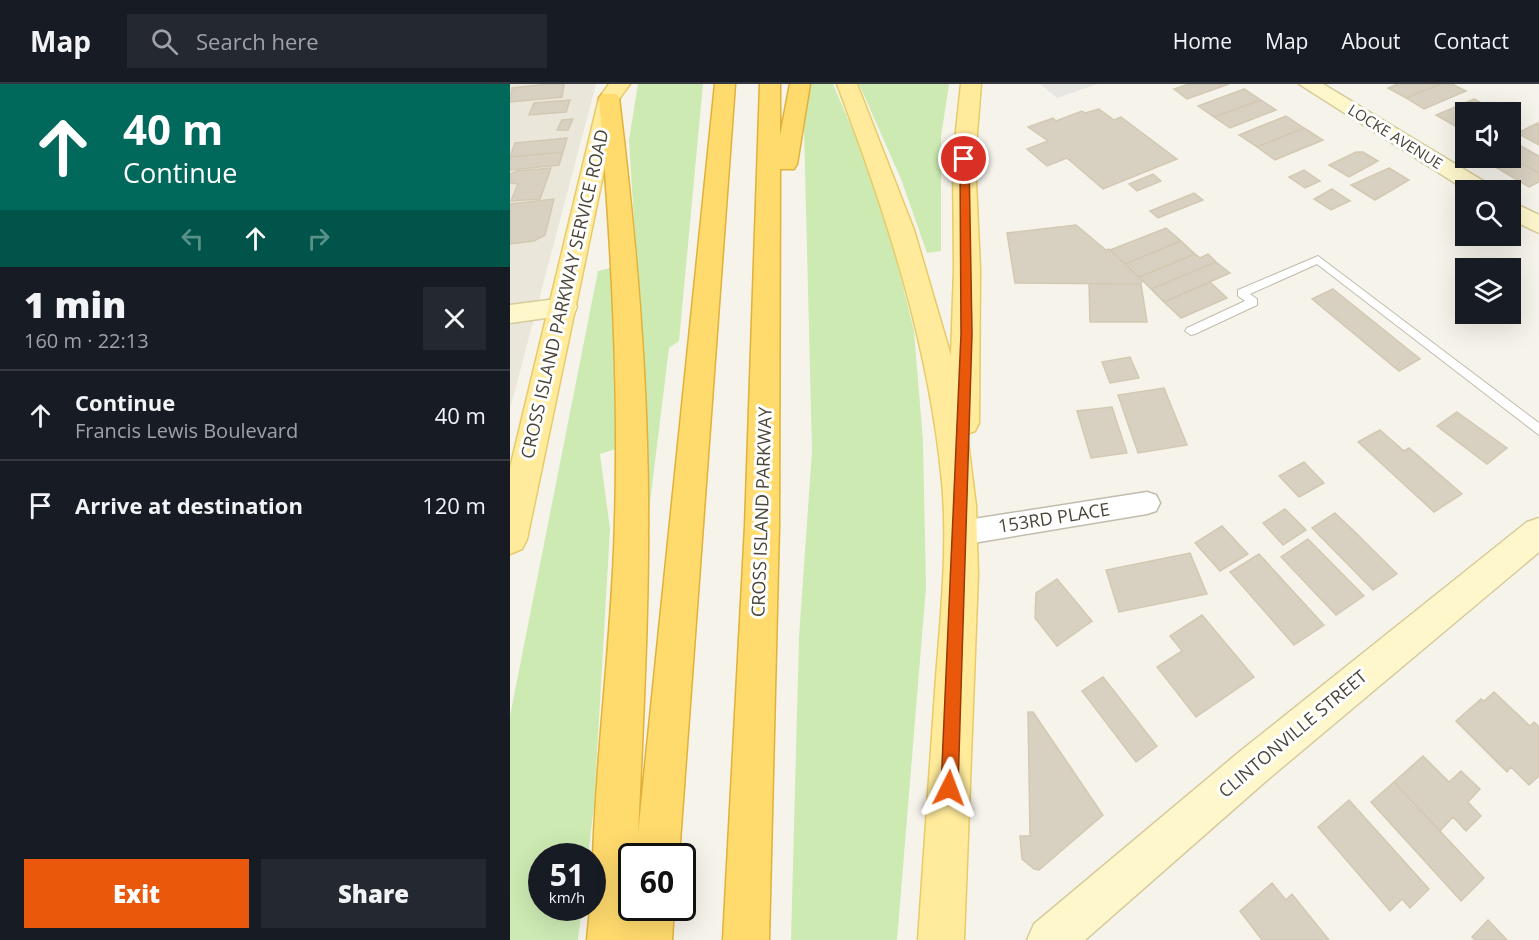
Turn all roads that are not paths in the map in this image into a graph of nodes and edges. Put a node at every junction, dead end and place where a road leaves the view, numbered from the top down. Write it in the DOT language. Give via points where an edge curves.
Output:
graph roads {
  1 [pos="725,84"];
  2 [pos="770,84"];
  3 [pos="800,84"];
  4 [pos="847,84"];
  5 [pos="1309,84"];
  6 [pos="970,87"];
  7 [pos="614,89"];
  8 [pos="1466,180"];
  9 [pos="1521,214"];
  10 [pos="1539,225"];
  11 [pos="768,272"];
  12 [pos="564,307"];
  13 [pos="510,314"];
  14 [pos="1191,331"];
  15 [pos="1539,430"];
  16 [pos="514,502"];
  17 [pos="1147,502"];
  18 [pos="961,532"];
  19 [pos="1539,532"];
  20 [pos="510,539"];
  21 [pos="658,843"];
  22 [pos="651,921"];
  23 [pos="610,940"];
  24 [pos="649,940"];
  25 [pos="746,940"];
  26 [pos="941,940"];
  27 [pos="1050,940"];
  1 -- 21 [label="highway"];
  2 -- 11 [label="highway, CROSS ISLAND PARKWAY"];
  3 -- 11 [label="highway"];
  4 -- 18 [label="main road" via="895,203 929,317 951,431"];
  5 -- 8 [label="street, LOCKE AVENUE"];
  6 -- 18 [label="main road" via="964,159 967,269"];
  7 -- 12 [label="main road, CROSS ISLAND PARKWAY SERVICE ROAD"];
  7 -- 23 [label="highway" via="632,465"];
  9 -- 10 [label="street"];
  11 -- 25 [label="highway, CROSS ISLAND PARKWAY"];
  12 -- 13 [label="street"];
  12 -- 16 [label="main road, CROSS ISLAND PARKWAY SERVICE ROAD"];
  14 -- 15 [label="lane" via="1253,302 1242,293 1318,259"];
  16 -- 20 [label="main road, CROSS ISLAND PARKWAY SERVICE ROAD"];
  17 -- 18 [label="street, 153RD PLACE"];
  18 -- 26 [label="main road"];
  19 -- 27 [label="street, CLINTONVILLE STREET" via="1252,767"];
  22 -- 24 [label="highway"];
}
